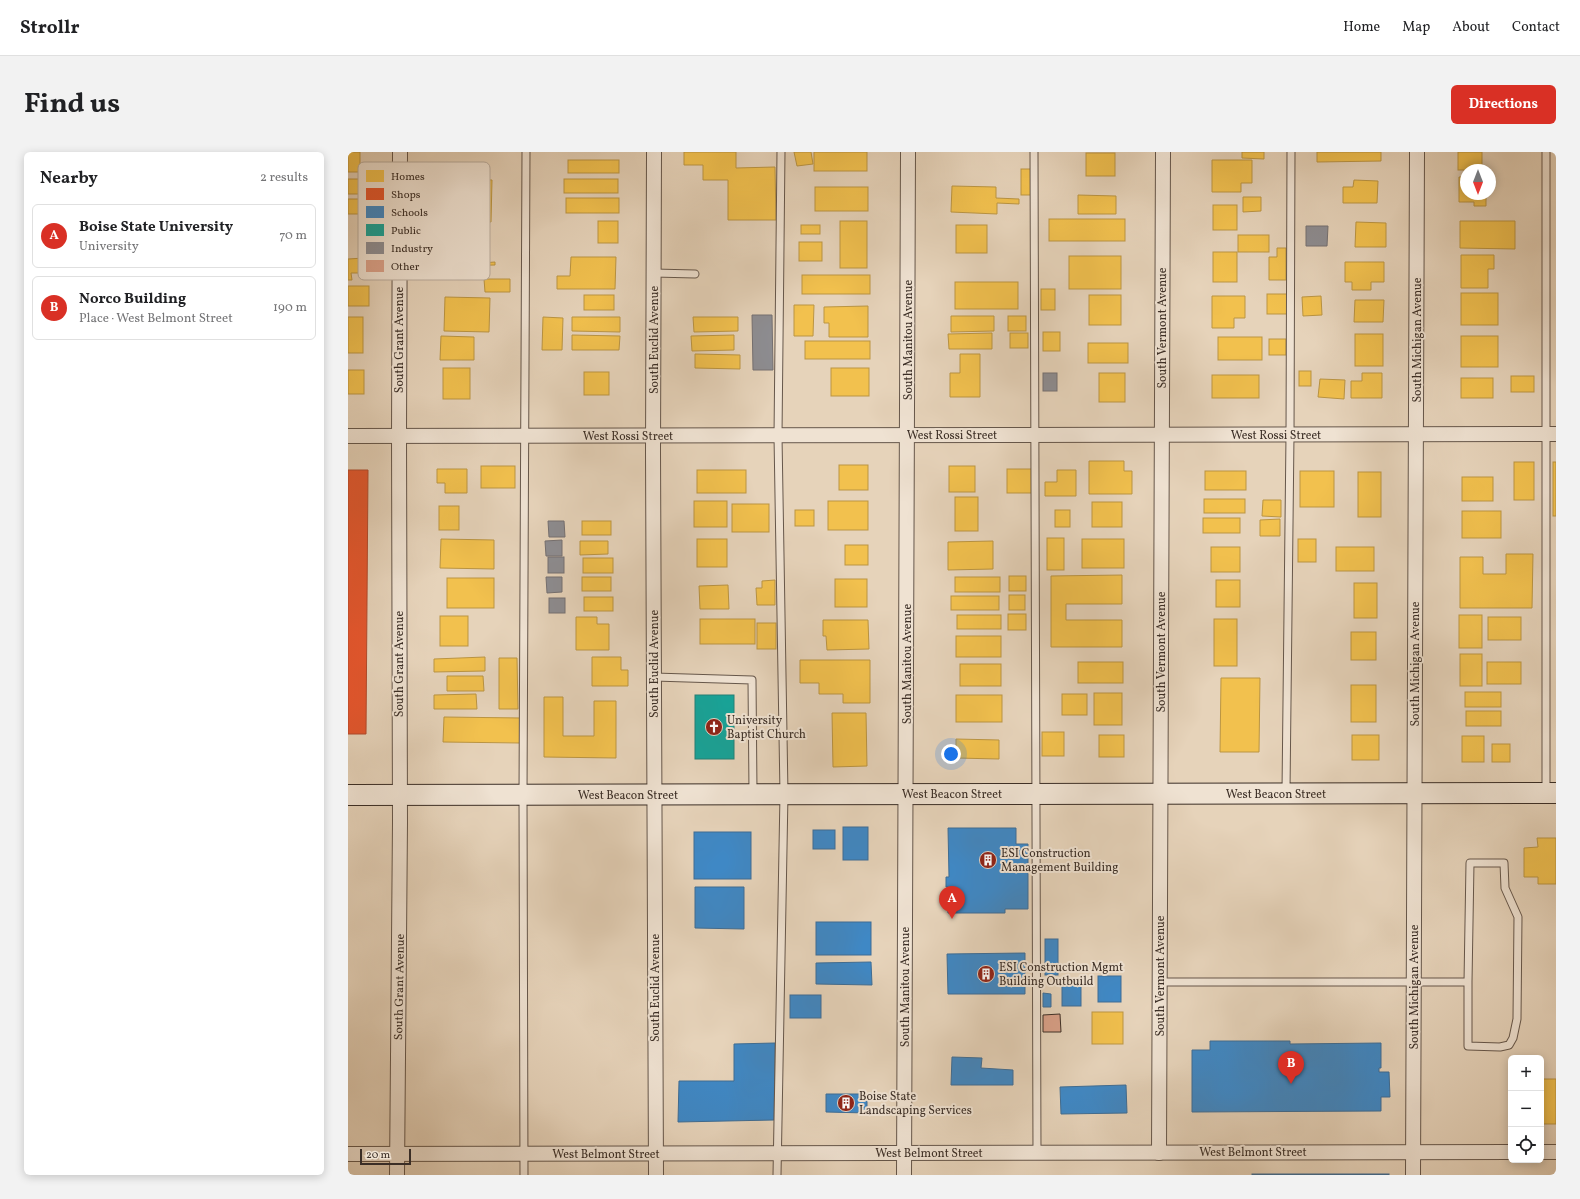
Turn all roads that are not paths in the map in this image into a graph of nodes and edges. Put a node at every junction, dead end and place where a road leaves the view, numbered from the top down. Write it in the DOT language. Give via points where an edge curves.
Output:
graph roads {
  1 [pos="400,152"];
  2 [pos="526,152"];
  3 [pos="654,152"];
  4 [pos="781,152"];
  5 [pos="908,152"];
  6 [pos="1034,152"];
  7 [pos="1162,152"];
  8 [pos="1291,152"];
  9 [pos="1417,152"];
  10 [pos="1546,152"];
  11 [pos="400,162"];
  12 [pos="654,273"];
  13 [pos="695,274"];
  14 [pos="400,280"];
  15 [pos="1551,434"];
  16 [pos="908,435"];
  17 [pos="1035,435"];
  18 [pos="1162,435"];
  19 [pos="1290,435"];
  20 [pos="1416,435"];
  21 [pos="348,436"];
  22 [pos="399,436"];
  23 [pos="526,436"];
  24 [pos="654,436"];
  25 [pos="778,436"];
  26 [pos="654,678"];
  27 [pos="1415,793"];
  28 [pos="1551,793"];
  29 [pos="784,794"];
  30 [pos="906,794"];
  31 [pos="1035,794"];
  32 [pos="1160,794"];
  33 [pos="1286,794"];
  34 [pos="348,795"];
  35 [pos="400,795"];
  36 [pos="523,795"];
  37 [pos="654,795"];
  38 [pos="753,795"];
  39 [pos="1160,982"];
  40 [pos="1414,982"];
  41 [pos="1468,982"];
  42 [pos="1413,1152"];
  43 [pos="1508,1152"];
  44 [pos="1544,1152"];
  45 [pos="1556,1152"];
  46 [pos="905,1153"];
  47 [pos="1037,1153"];
  48 [pos="1159,1153"];
  49 [pos="348,1154"];
  50 [pos="397,1154"];
  51 [pos="524,1154"];
  52 [pos="656,1154"];
  53 [pos="778,1154"];
  54 [pos="397,1175"];
  55 [pos="524,1175"];
  56 [pos="656,1175"];
  57 [pos="777,1175"];
  58 [pos="904,1175"];
  59 [pos="1413,1175"];
  1 -- 11 [label="street, South Grant Avenue"];
  2 -- 23 [label="lane"];
  3 -- 12 [label="street, South Euclid Avenue"];
  4 -- 25 [label="lane"];
  5 -- 16 [label="street, South Manitou Avenue"];
  6 -- 17 [label="lane"];
  7 -- 18 [label="street, South Vermont Avenue"];
  8 -- 19 [label="lane"];
  9 -- 20 [label="street, South Michigan Avenue"];
  10 -- 15 [label="lane"];
  12 -- 13 [label="lane"];
  12 -- 24 [label="street, South Euclid Avenue"];
  14 -- 22 [label="street, South Grant Avenue"];
  15 -- 20 [label="street, West Rossi Street"];
  15 -- 28 [label="lane"];
  16 -- 17 [label="street, West Rossi Street"];
  16 -- 25 [label="street, West Rossi Street"];
  16 -- 30 [label="street, South Manitou Avenue"];
  17 -- 18 [label="street, West Rossi Street"];
  17 -- 31 [label="lane"];
  18 -- 19 [label="street, West Rossi Street"];
  18 -- 32 [label="street, South Vermont Avenue"];
  19 -- 20 [label="street, West Rossi Street"];
  19 -- 33 [label="lane"];
  20 -- 27 [label="street, South Michigan Avenue"];
  21 -- 22 [label="street, West Rossi Street"];
  22 -- 23 [label="street, West Rossi Street"];
  22 -- 35 [label="street, South Grant Avenue"];
  23 -- 24 [label="street, West Rossi Street"];
  23 -- 36 [label="lane"];
  24 -- 25 [label="street, West Rossi Street"];
  24 -- 26 [label="street, South Euclid Avenue"];
  25 -- 29 [label="lane"];
  26 -- 37 [label="street, South Euclid Avenue"];
  26 -- 38 [label="lane" via="752,680"];
  27 -- 28 [label="street, West Beacon Street"];
  27 -- 33 [label="street, West Beacon Street"];
  27 -- 40 [label="street, South Michigan Avenue"];
  29 -- 30 [label="street, West Beacon Street"];
  29 -- 38 [label="street, West Beacon Street"];
  29 -- 53 [label="lane"];
  30 -- 31 [label="street, West Beacon Street"];
  30 -- 46 [label="street, South Manitou Avenue"];
  31 -- 32 [label="street, West Beacon Street"];
  31 -- 47 [label="lane"];
  32 -- 33 [label="street, West Beacon Street"];
  32 -- 39 [label="street, South Vermont Avenue"];
  34 -- 35 [label="street, West Beacon Street"];
  35 -- 36 [label="street, West Beacon Street"];
  35 -- 50 [label="street, South Grant Avenue"];
  36 -- 37 [label="street, West Beacon Street"];
  36 -- 51 [label="lane"];
  37 -- 38 [label="street, West Beacon Street"];
  37 -- 52 [label="street, South Euclid Avenue"];
  39 -- 40 [label="lane"];
  39 -- 48 [label="street, South Vermont Avenue"];
  40 -- 41 [label="lane"];
  40 -- 42 [label="street, South Michigan Avenue"];
  41 -- 41 [label="lane" via="1468,1046 1509,1045 1517,1019 1518,917 1506,888 1504,863 1470,863"];
  42 -- 43 [label="street, West Belmont Street"];
  42 -- 48 [label="street, West Belmont Street"];
  42 -- 59 [label="street, South Michigan Avenue"];
  44 -- 45 [label="street"];
  46 -- 47 [label="street, West Belmont Street"];
  46 -- 53 [label="street, West Belmont Street"];
  46 -- 58 [label="street, South Manitou Avenue"];
  47 -- 48 [label="street, West Belmont Street"];
  49 -- 50 [label="street, West Belmont Street"];
  50 -- 51 [label="street, West Belmont Street"];
  50 -- 54 [label="street, South Grant Avenue"];
  51 -- 52 [label="street, West Belmont Street"];
  51 -- 55 [label="lane"];
  52 -- 53 [label="street, West Belmont Street"];
  52 -- 56 [label="street, South Euclid Avenue"];
  53 -- 57 [label="lane"];
}
